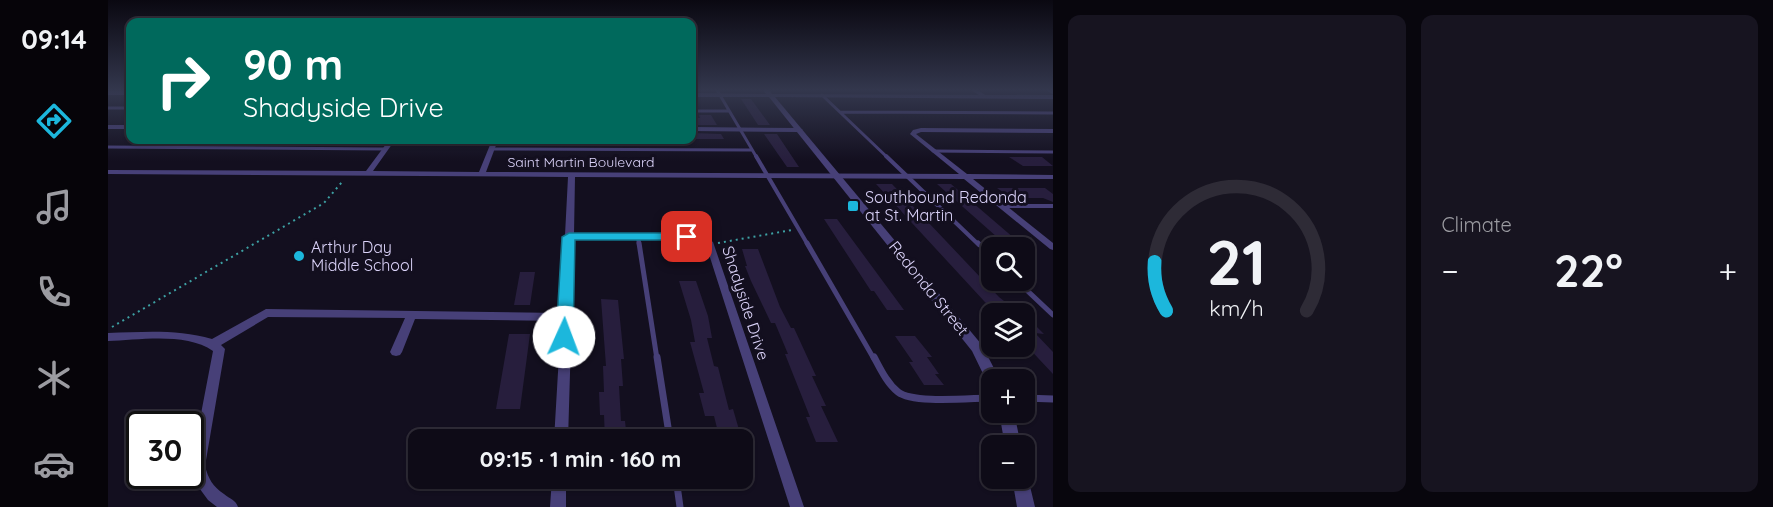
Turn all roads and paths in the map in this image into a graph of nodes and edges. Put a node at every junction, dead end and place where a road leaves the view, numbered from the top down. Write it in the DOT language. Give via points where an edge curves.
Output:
graph roads {
  1 [pos="731,114"];
  2 [pos="786,114"];
  3 [pos="842,114"];
  4 [pos="108,127"];
  5 [pos="126,127"];
  6 [pos="696,129"];
  7 [pos="740,129"];
  8 [pos="800,130"];
  9 [pos="1053,131"];
  10 [pos="389,144"];
  11 [pos="493,144"];
  12 [pos="108,147"];
  13 [pos="385,149"];
  14 [pos="491,149"];
  15 [pos="752,150"];
  16 [pos="933,151"];
  17 [pos="1053,152"];
  18 [pos="108,172"];
  19 [pos="349,173"];
  20 [pos="368,173"];
  21 [pos="482,174"];
  22 [pos="572,174"];
  23 [pos="768,175"];
  24 [pos="837,176"];
  25 [pos="906,176"];
  26 [pos="964,176"];
  27 [pos="1053,177"];
  28 [pos="1002,206"];
  29 [pos="1053,206"];
  30 [pos="799,229"];
  31 [pos="638,236"];
  32 [pos="569,237"];
  33 [pos="710,244"];
  34 [pos="981,247"];
  35 [pos="1053,247"];
  36 [pos="1028,291"];
  37 [pos="412,314"];
  38 [pos="1053,315"];
  39 [pos="565,317"];
  40 [pos="116,323"];
  41 [pos="108,337"];
  42 [pos="213,344"];
  43 [pos="396,352"];
  44 [pos="988,369"];
  45 [pos="981,398"];
  46 [pos="1035,398"];
  47 [pos="1053,399"];
  48 [pos="561,429"];
  49 [pos="668,429"];
  50 [pos="559,489"];
  51 [pos="678,489"];
  52 [pos="1022,489"];
  53 [pos="231,507"];
  54 [pos="558,507"];
  55 [pos="680,507"];
  56 [pos="797,507"];
  57 [pos="1026,507"];
  1 -- 7 [label="lane"];
  2 -- 8 [label="street, Redonda Street"];
  3 -- 25 [label="lane"];
  4 -- 5 [label="street"];
  6 -- 7 [label="street"];
  7 -- 8 [label="street"];
  7 -- 15 [label="lane"];
  8 -- 24 [label="street, Redonda Street"];
  9 -- 16 [label="street" via="913,134"];
  10 -- 13 [label="street"];
  11 -- 14 [label="street"];
  12 -- 13 [label="lane"];
  13 -- 20 [label="street"];
  14 -- 15 [label="lane"];
  14 -- 21 [label="street"];
  15 -- 23 [label="lane"];
  16 -- 17 [label="lane"];
  16 -- 26 [label="street"];
  18 -- 19 [label="street, Saint Martin Boulevard"];
  19 -- 20 [label="street, Saint Martin Boulevard"];
  19 -- 40 [label="path" via="324,204"];
  20 -- 21 [label="street, Saint Martin Boulevard"];
  21 -- 22 [label="street, Saint Martin Boulevard"];
  22 -- 23 [label="street, Saint Martin Boulevard"];
  22 -- 32 [label="street"];
  23 -- 24 [label="street, Saint Martin Boulevard"];
  23 -- 30 [label="lane"];
  24 -- 25 [label="street, Saint Martin Boulevard"];
  24 -- 44 [label="street, Redonda Street" via="977,348"];
  25 -- 26 [label="street, Saint Martin Boulevard"];
  25 -- 34 [label="lane"];
  26 -- 27 [label="street, Saint Martin Boulevard"];
  26 -- 28 [label="street"];
  28 -- 29 [label="lane"];
  28 -- 35 [label="street"];
  30 -- 33 [label="path"];
  30 -- 45 [label="lane" via="888,382 900,394 914,398"];
  31 -- 32 [label="street, Shadyside Drive"];
  31 -- 33 [label="street, Shadyside Drive" via="694,237"];
  31 -- 49 [label="lane"];
  32 -- 39 [label="street"];
  33 -- 56 [label="street, Shadyside Drive"];
  36 -- 38 [label="lane"];
  37 -- 39 [label="street"];
  37 -- 42 [label="street" via="266,313"];
  37 -- 43 [label="street"];
  39 -- 48 [label="street"];
  41 -- 42 [label="street" via="196,338"];
  42 -- 53 [label="street" via="219,349 218,361 198,466 207,490"];
  46 -- 47 [label="lane"];
  50 -- 54 [label="street"];
  51 -- 55 [label="lane"];
  52 -- 57 [label="street"];
}
